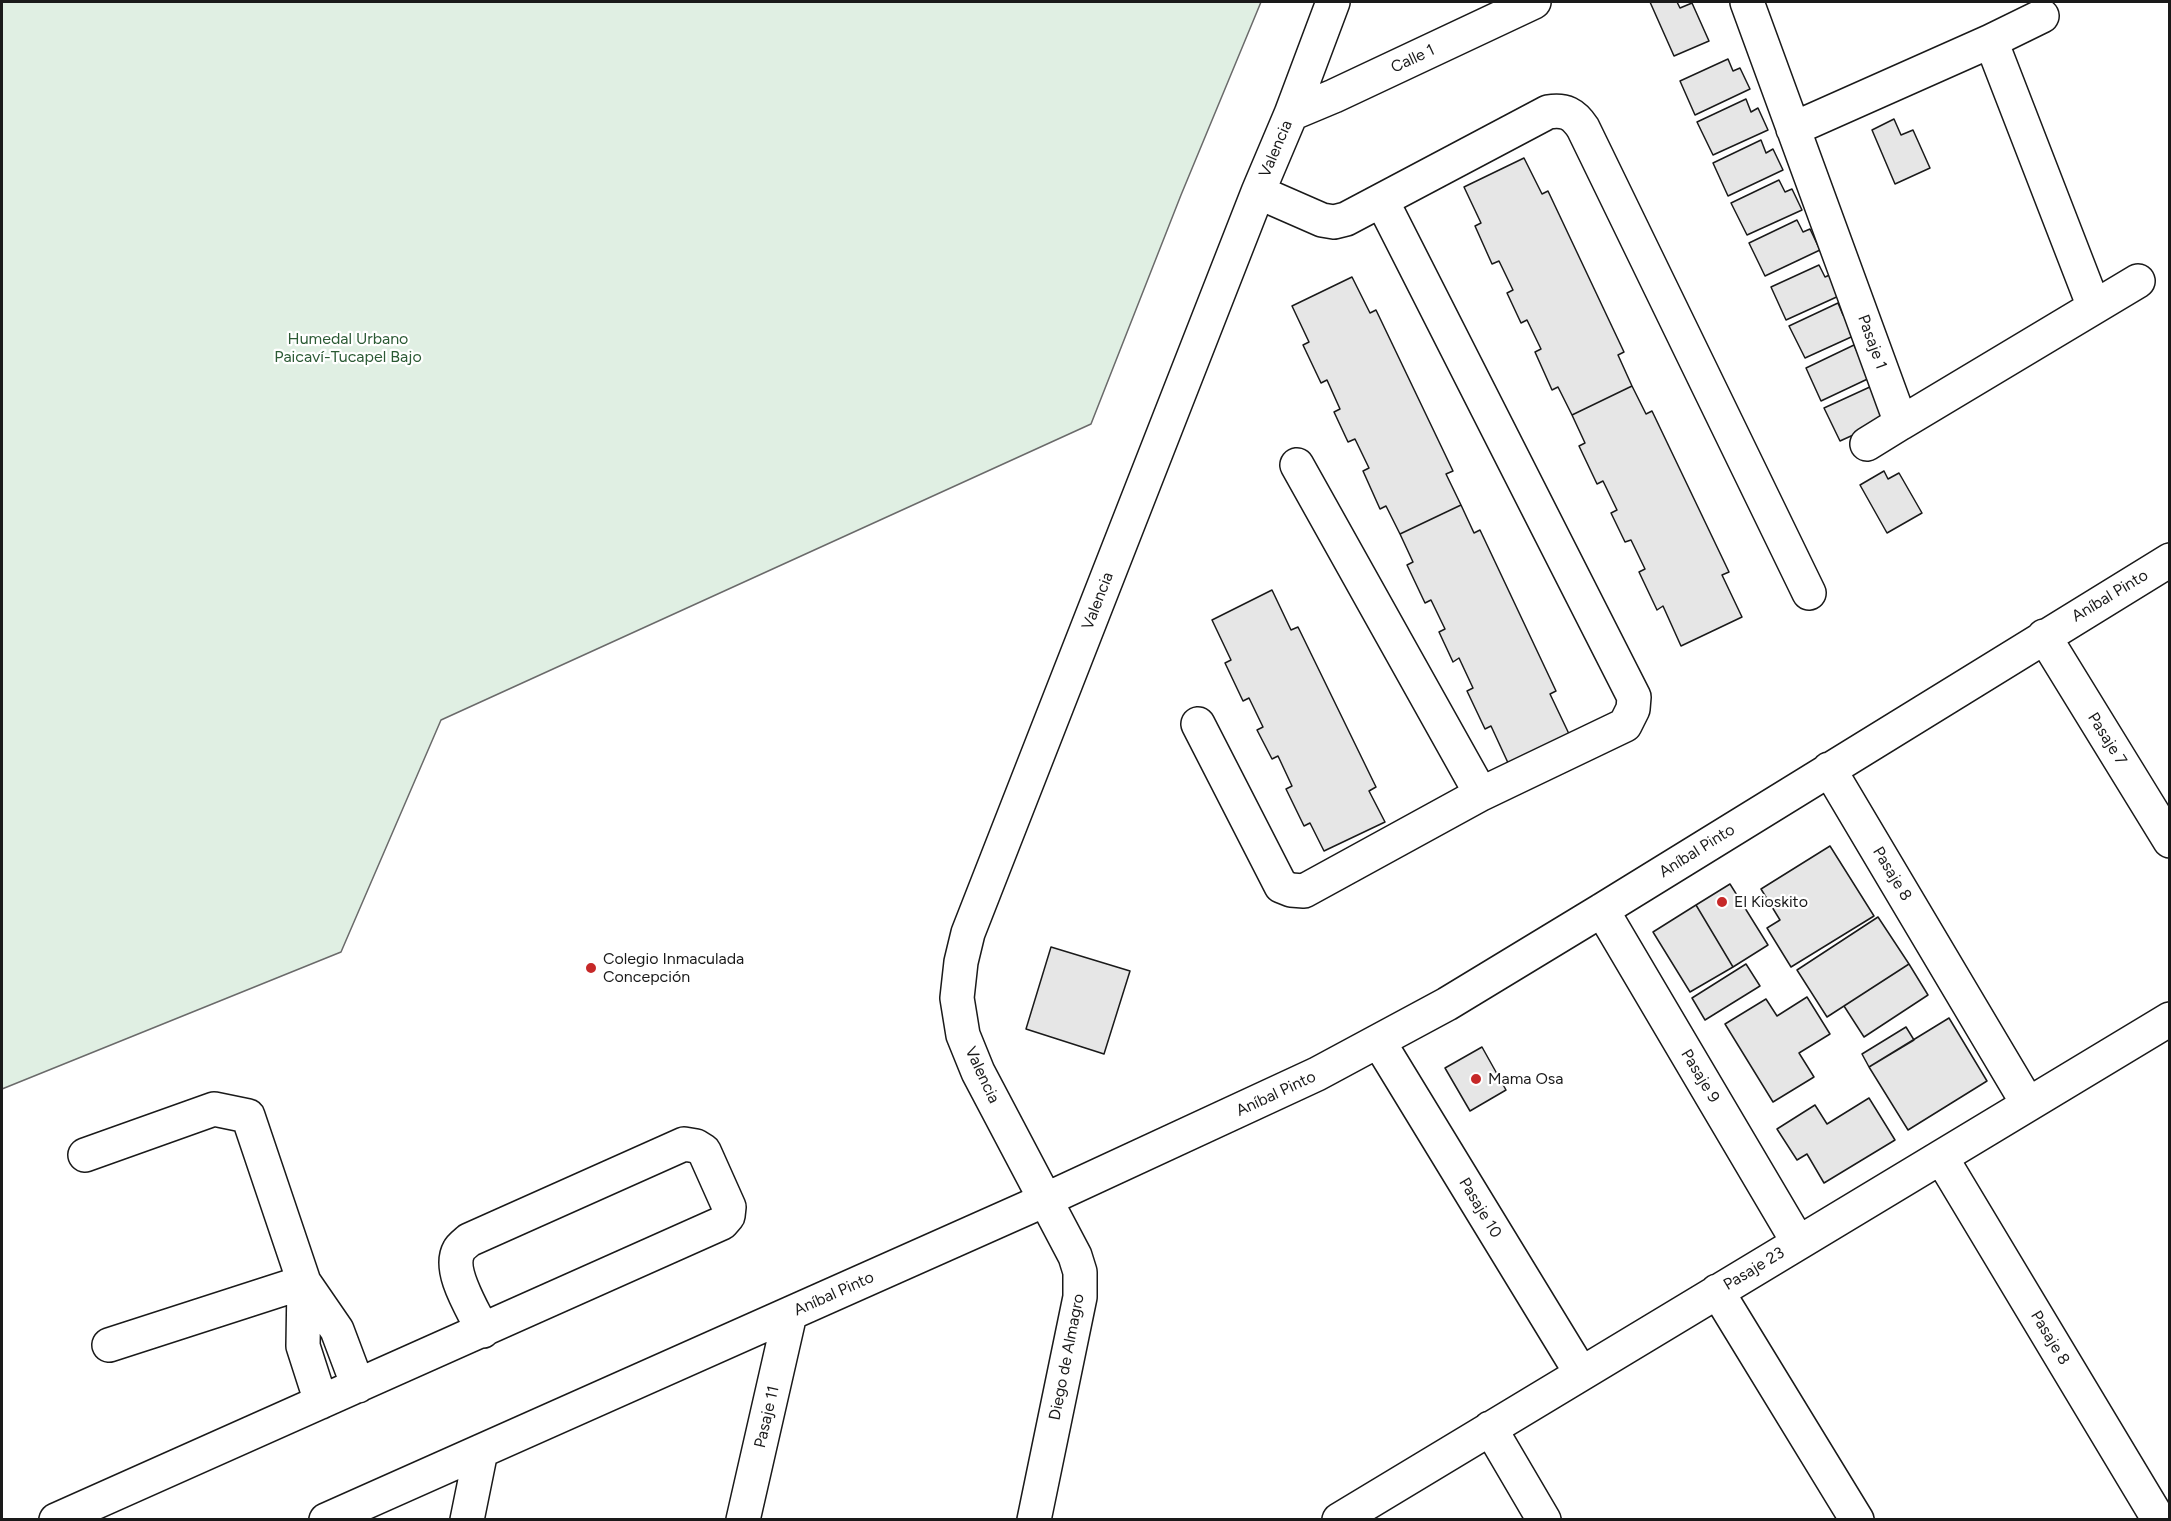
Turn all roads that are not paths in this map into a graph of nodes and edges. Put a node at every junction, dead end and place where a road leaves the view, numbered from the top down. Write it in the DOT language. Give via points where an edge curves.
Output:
graph roads {
  1 [pos="1333,2"];
  2 [pos="1534,2"];
  3 [pos="1747,2"];
  4 [pos="2042,16"];
  5 [pos="1991,41"];
  6 [pos="1291,114"];
  7 [pos="1793,129"];
  8 [pos="1258,192"];
  9 [pos="1382,201"];
  10 [pos="2138,281"];
  11 [pos="2094,307"];
  12 [pos="1901,423"];
  13 [pos="1867,444"];
  14 [pos="1297,465"];
  15 [pos="2169,560"];
  16 [pos="1809,592"];
  17 [pos="2044,636"];
  18 [pos="1198,724"];
  19 [pos="1829,769"];
  20 [pos="1481,794"];
  21 [pos="2169,841"];
  22 [pos="1602,910"];
  23 [pos="2168,1023"];
  24 [pos="1379,1042"];
  25 [pos="2028,1104"];
  26 [pos="85,1155"];
  27 [pos="1941,1157"];
  28 [pos="1045,1200"];
  29 [pos="1798,1242"];
  30 [pos="304,1282"];
  31 [pos="1717,1291"];
  32 [pos="790,1314"];
  33 [pos="483,1330"];
  34 [pos="109,1345"];
  35 [pos="1581,1373"];
  36 [pos="358,1386"];
  37 [pos="321,1402"];
  38 [pos="1490,1428"];
  39 [pos="481,1451"];
  40 [pos="56,1520"];
  41 [pos="326,1520"];
  42 [pos="467,1520"];
  43 [pos="743,1520"];
  44 [pos="1034,1520"];
  45 [pos="1339,1520"];
  46 [pos="1544,1520"];
  47 [pos="1857,1520"];
  48 [pos="2159,1520"];
  1 -- 6 [label="street, Valencia"];
  2 -- 6 [label="street, Calle 1"];
  3 -- 7 [label="street, Pasaje 1"];
  4 -- 5 [label="street"];
  5 -- 7 [label="street"];
  5 -- 11 [label="street"];
  6 -- 8 [label="street, Valencia"];
  7 -- 12 [label="street, Pasaje 1"];
  8 -- 9 [label="street" via="1334,222"];
  8 -- 28 [label="street, Valencia" via="973,922 961,962 957,998 963,1035 978,1072"];
  9 -- 16 [label="street" via="1548,112 1559,110 1577,119"];
  9 -- 20 [label="street" via="1634,697 1625,725"];
  10 -- 11 [label="street"];
  11 -- 12 [label="street"];
  12 -- 13 [label="street"];
  14 -- 20 [label="street"];
  15 -- 17 [label="street, Aníbal Pinto"];
  17 -- 19 [label="street, Aníbal Pinto"];
  17 -- 21 [label="street, Pasaje 7"];
  18 -- 20 [label="street" via="1281,886 1291,890 1304,891"];
  19 -- 22 [label="street, Aníbal Pinto"];
  19 -- 25 [label="street, Pasaje 8"];
  22 -- 24 [label="street, Aníbal Pinto"];
  22 -- 29 [label="street, Pasaje 9"];
  23 -- 25 [label="street, Pasaje 23"];
  24 -- 28 [label="street, Aníbal Pinto" via="1266,1099"];
  24 -- 35 [label="street, Pasaje 10"];
  25 -- 27 [label="street, Pasaje 23"];
  26 -- 30 [label="street" via="214,1109 248,1116"];
  27 -- 29 [label="street, Pasaje 23"];
  27 -- 48 [label="street, Pasaje 8"];
  28 -- 32 [label="street, Aníbal Pinto"];
  28 -- 44 [label="street, Diego de Almagro" via="1074,1256 1081,1284"];
  29 -- 31 [label="street, Pasaje 23"];
  30 -- 34 [label="street"];
  30 -- 36 [label="street" via="337,1330"];
  30 -- 37 [label="street" via="303,1346"];
  31 -- 35 [label="street, Pasaje 23"];
  31 -- 47 [label="street"];
  32 -- 39 [label="street, Aníbal Pinto"];
  32 -- 43 [label="street, Pasaje 11"];
  33 -- 33 [label="street" via="722,1223 729,1206 704,1151 684,1144 469,1240 459,1249 456,1275"];
  33 -- 36 [label="street"];
  35 -- 38 [label="street, Pasaje 23"];
  36 -- 37 [label="street"];
  37 -- 40 [label="street"];
  38 -- 45 [label="street, Pasaje 23"];
  38 -- 46 [label="street"];
  39 -- 41 [label="street, Aníbal Pinto"];
  39 -- 42 [label="street"];
}
